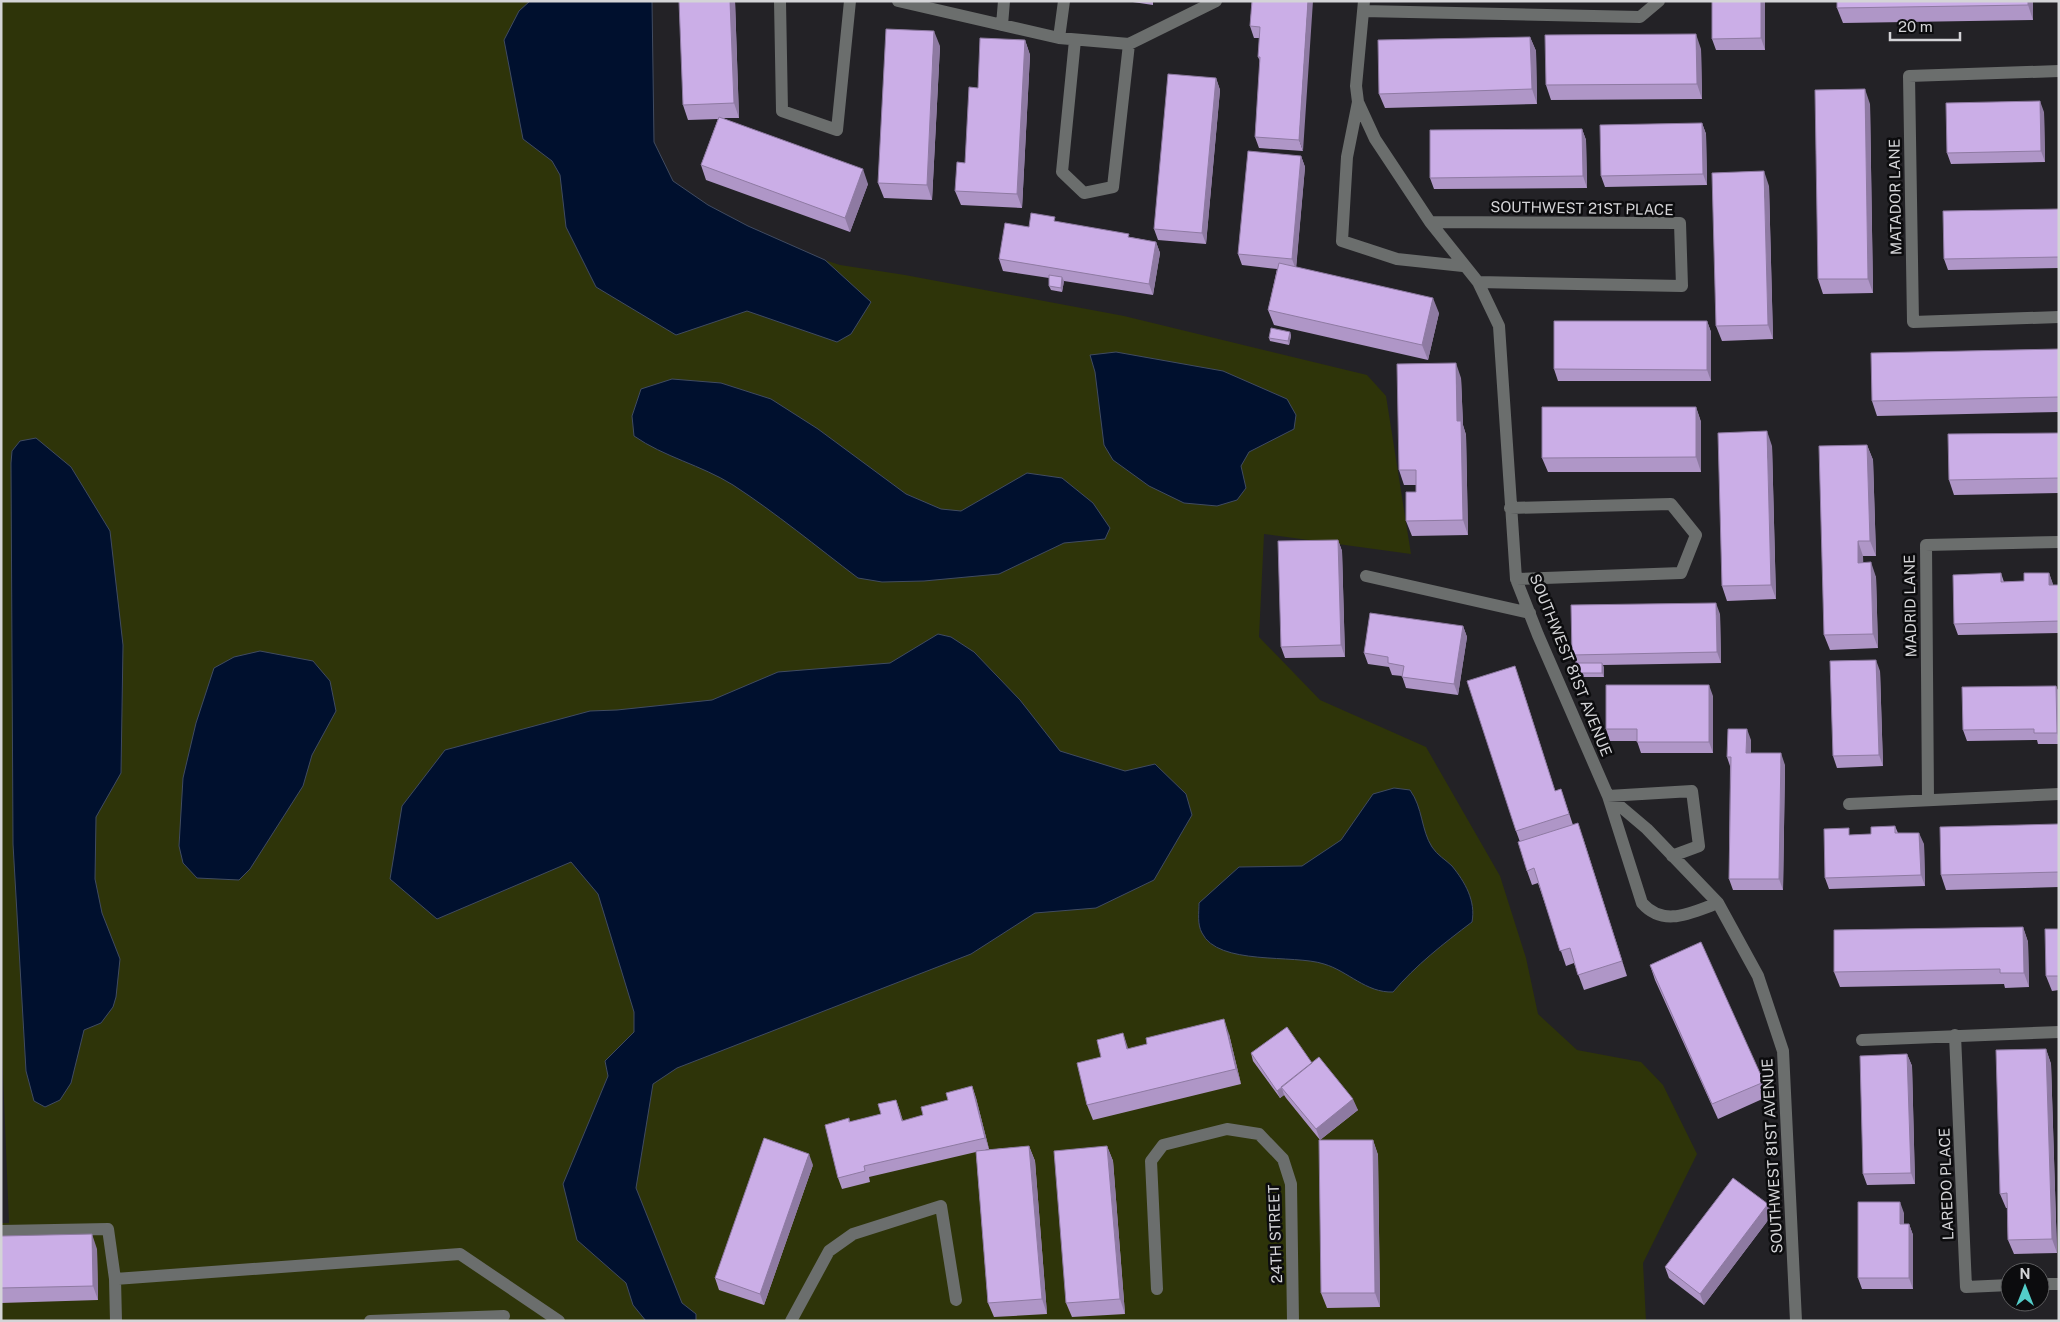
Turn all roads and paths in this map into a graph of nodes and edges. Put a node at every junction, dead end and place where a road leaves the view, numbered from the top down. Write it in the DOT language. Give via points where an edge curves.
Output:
graph roads {
  1 [pos="780,1"];
  2 [pos="850,1"];
  3 [pos="898,1"];
  4 [pos="1004,1"];
  5 [pos="1064,1"];
  6 [pos="1216,1"];
  7 [pos="1658,1"];
  8 [pos="1364,6"];
  9 [pos="1002,25"];
  10 [pos="1059,38"];
  11 [pos="1075,40"];
  12 [pos="1129,44"];
  13 [pos="2059,71"];
  14 [pos="1358,102"];
  15 [pos="1430,222"];
  16 [pos="1463,266"];
  17 [pos="1478,282"];
  18 [pos="2059,317"];
  19 [pos="1510,508"];
  20 [pos="2059,542"];
  21 [pos="1366,576"];
  22 [pos="1516,579"];
  23 [pos="1530,613"];
  24 [pos="2059,794"];
  25 [pos="1608,796"];
  26 [pos="1928,799"];
  27 [pos="1849,804"];
  28 [pos="1672,856"];
  29 [pos="1718,903"];
  30 [pos="2059,1032"];
  31 [pos="1955,1036"];
  32 [pos="1862,1040"];
  33 [pos="1,1231"];
  34 [pos="115,1280"];
  35 [pos="2000,1285"];
  36 [pos="1157,1289"];
  37 [pos="956,1300"];
  38 [pos="504,1316"];
  39 [pos="116,1321"];
  40 [pos="370,1321"];
  41 [pos="559,1321"];
  42 [pos="791,1321"];
  43 [pos="1293,1321"];
  44 [pos="1796,1321"];
  1 -- 2 [label="street" via="782,112 838,130"];
  3 -- 9 [label="street"];
  4 -- 9 [label="street"];
  5 -- 10 [label="street"];
  6 -- 12 [label="street"];
  7 -- 8 [label="street" via="1640,17"];
  8 -- 14 [label="street, SOUTHWEST 81ST AVENUE" via="1356,86"];
  9 -- 10 [label="street"];
  10 -- 11 [label="street"];
  11 -- 12 [label="street"];
  11 -- 12 [label="street" via="1062,172 1084,193 1113,187"];
  13 -- 18 [label="street, MATADOR LANE" via="1909,76 1913,322"];
  14 -- 15 [label="street, SOUTHWEST 81ST AVENUE" via="1375,139"];
  14 -- 16 [label="street" via="1347,157 1342,241 1397,258"];
  15 -- 16 [label="street, SOUTHWEST 81ST AVENUE"];
  15 -- 17 [label="street, SOUTHWEST 21ST PLACE" via="1680,223 1682,286"];
  16 -- 17 [label="street, SOUTHWEST 81ST AVENUE"];
  17 -- 19 [label="street, SOUTHWEST 81ST AVENUE" via="1500,326"];
  19 -- 22 [label="street, SOUTHWEST 81ST AVENUE"];
  19 -- 22 [label="street" via="1672,504 1696,535 1681,573"];
  20 -- 26 [label="street, MADRID LANE" via="1926,545"];
  21 -- 23 [label="street"];
  22 -- 23 [label="street, SOUTHWEST 81ST AVENUE"];
  23 -- 25 [label="street, SOUTHWEST 81ST AVENUE"];
  24 -- 26 [label="street"];
  25 -- 28 [label="street, SOUTHWEST 81ST AVENUE" via="1647,829"];
  25 -- 28 [label="street" via="1692,791 1699,846"];
  25 -- 29 [label="street" via="1642,903 1650,912 1678,917"];
  26 -- 27 [label="street"];
  28 -- 29 [label="street, SOUTHWEST 81ST AVENUE"];
  29 -- 44 [label="street, SOUTHWEST 81ST AVENUE" via="1758,976 1783,1051"];
  30 -- 31 [label="street"];
  31 -- 32 [label="street"];
  31 -- 35 [label="street, LAREDO PLACE" via="1966,1286"];
  33 -- 34 [label="street" via="108,1230"];
  34 -- 39 [label="street"];
  34 -- 41 [label="street" via="460,1254"];
  36 -- 43 [label="street, 24TH STREET" via="1151,1161 1163,1145 1218,1131 1227,1129 1259,1134 1283,1159 1291,1184"];
  37 -- 42 [label="street" via="941,1206 853,1234 829,1251"];
  38 -- 40 [label="street"];
}
